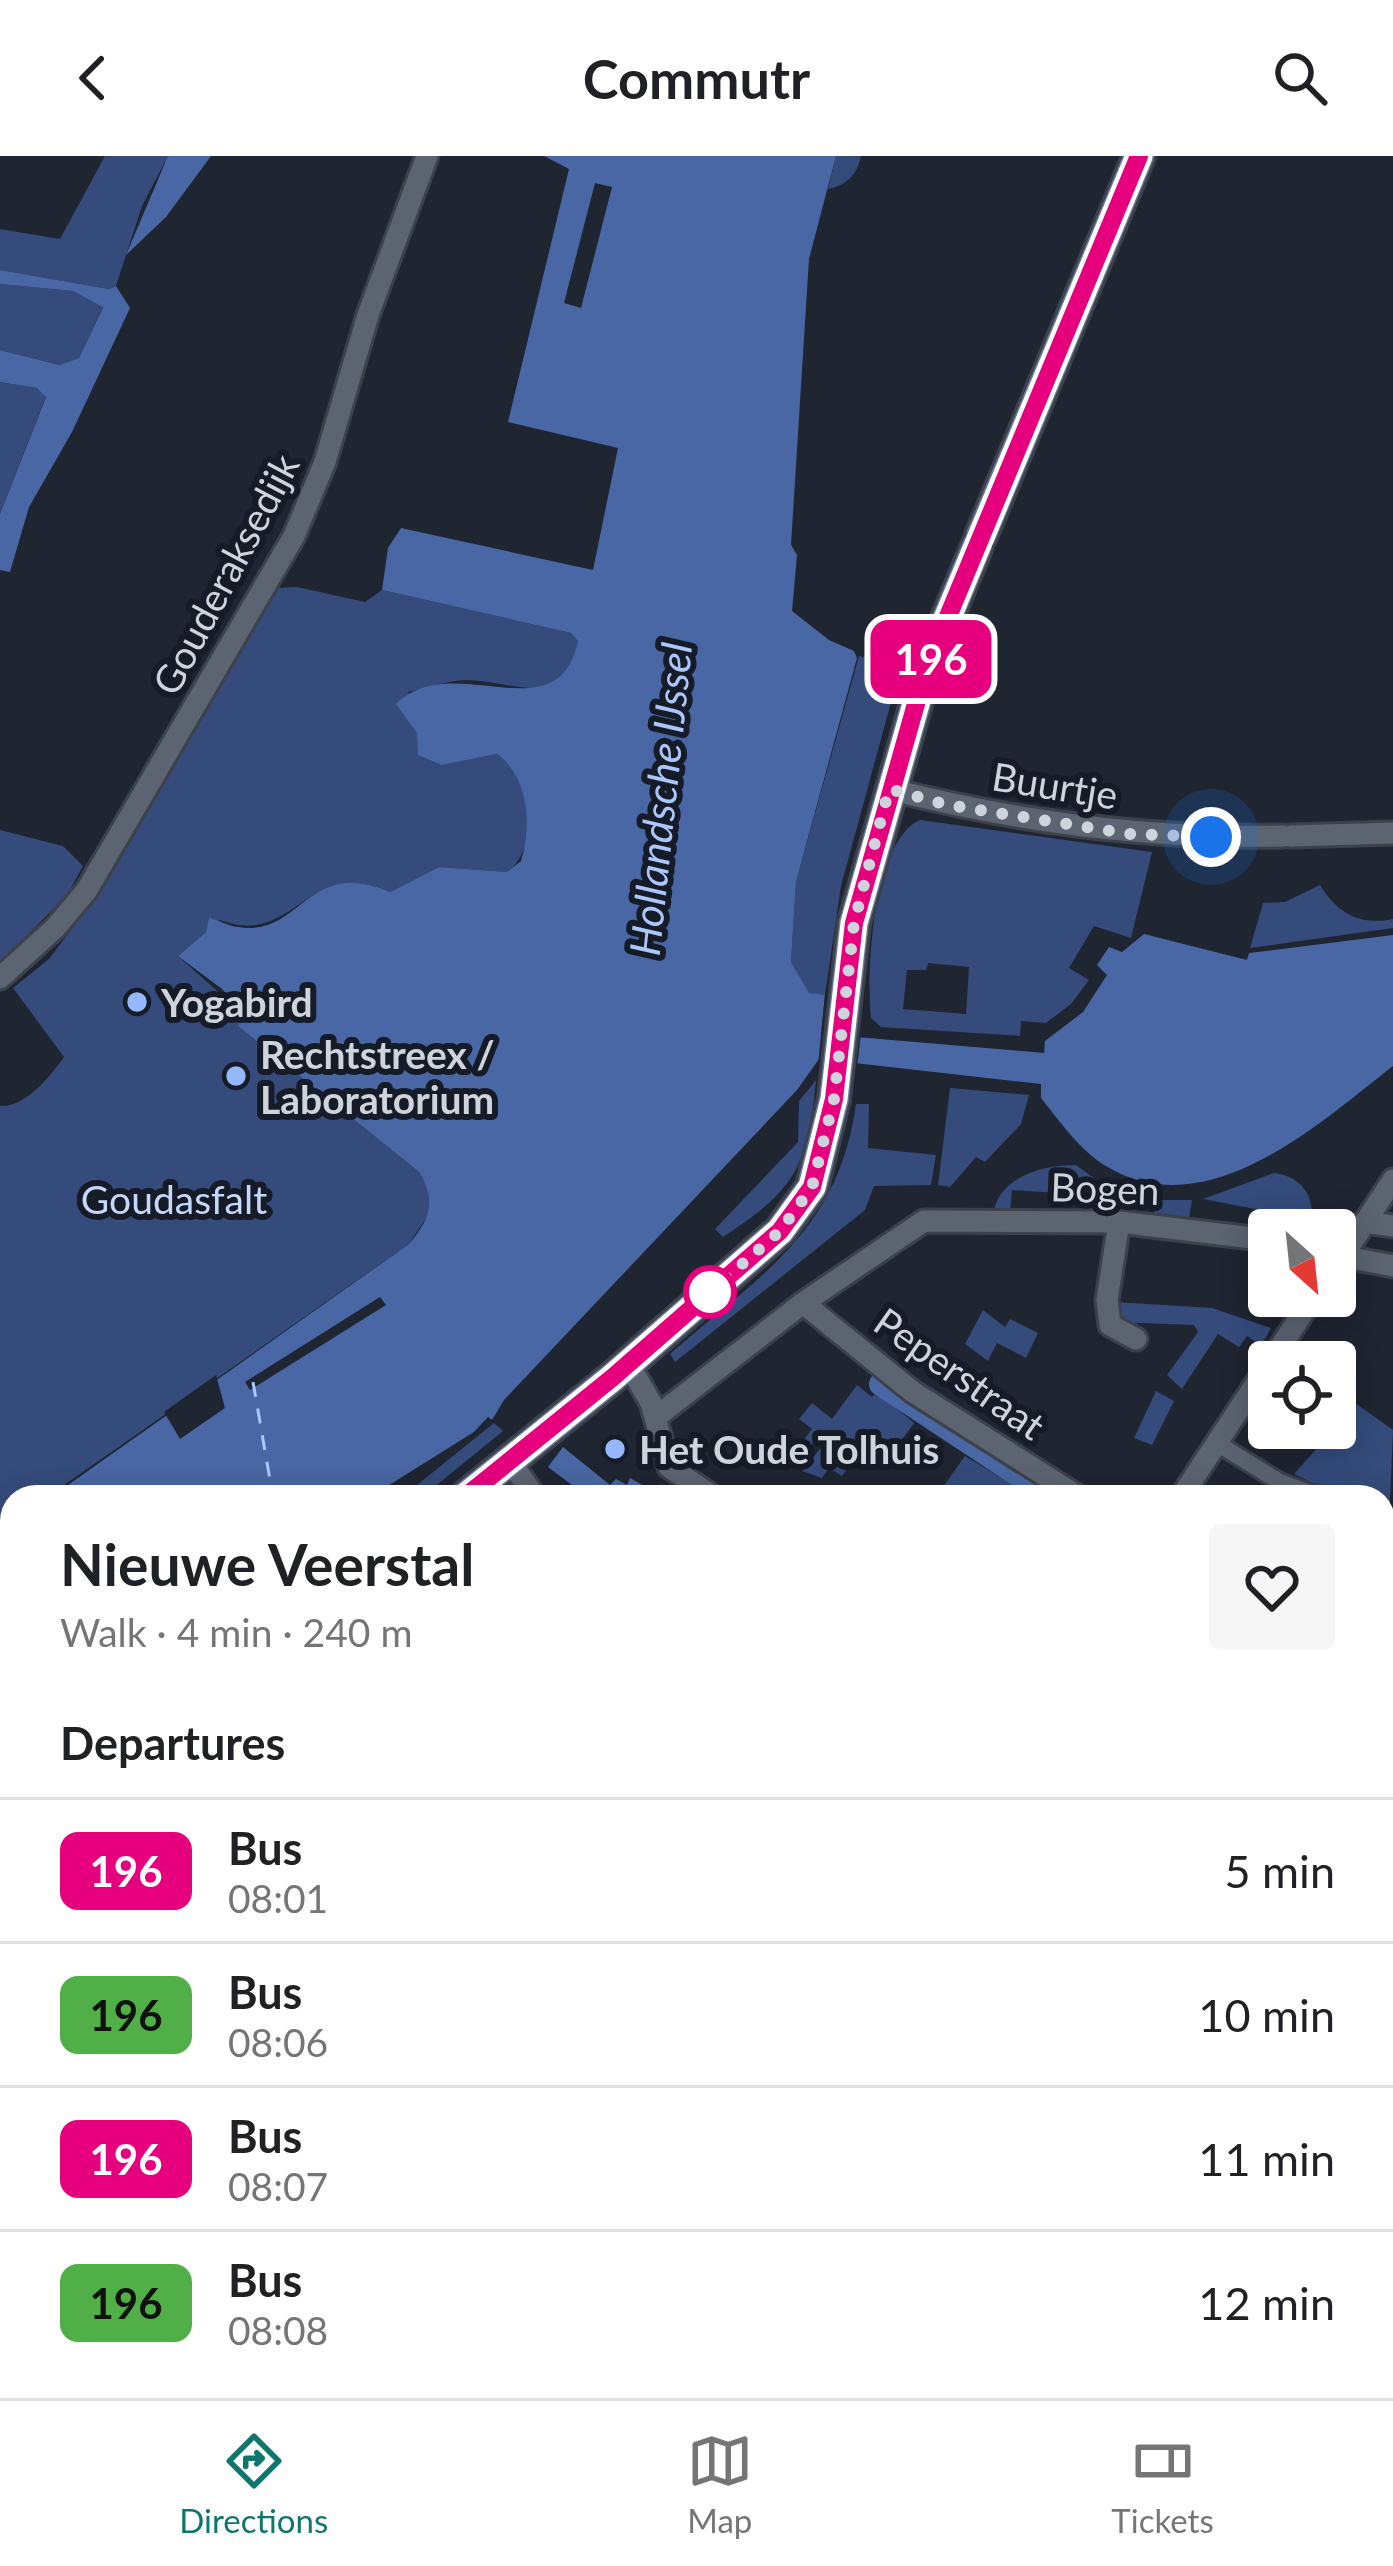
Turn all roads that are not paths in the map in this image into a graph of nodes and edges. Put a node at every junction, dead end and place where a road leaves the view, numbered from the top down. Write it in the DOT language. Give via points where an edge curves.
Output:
graph roads {
  1 [pos="427,156"];
  2 [pos="1139,156"];
  3 [pos="889,789"];
  4 [pos="1393,833"];
  5 [pos="0,978"];
  6 [pos="1393,1180"];
  7 [pos="1119,1222"];
  8 [pos="1364,1222"];
  9 [pos="1393,1226"];
  10 [pos="1356,1234"];
  11 [pos="1248,1237"];
  12 [pos="1356,1262"];
  13 [pos="1393,1266"];
  14 [pos="803,1303"];
  15 [pos="1300,1317"];
  16 [pos="1136,1340"];
  17 [pos="628,1363"];
  18 [pos="656,1417"];
  19 [pos="1215,1442"];
  20 [pos="510,1461"];
  21 [pos="480,1485"];
  22 [pos="527,1485"];
  23 [pos="696,1485"];
  24 [pos="1060,1485"];
  25 [pos="1188,1485"];
  26 [pos="1290,1485"];
  1 -- 5 [label="street, Gouderaksedijk" via="294,536 87,890"];
  2 -- 3 [label="main road" via="925,672"];
  3 -- 4 [label="street, Buurtje" via="1130,834"];
  3 -- 17 [label="main road" via="854,923 834,1099 812,1187 796,1211"];
  6 -- 8 [label="street"];
  7 -- 11 [label="street, Bogen"];
  7 -- 14 [label="street, Bogen" via="911,1225"];
  7 -- 16 [label="street" via="1110,1325"];
  8 -- 9 [label="street"];
  8 -- 10 [label="street"];
  12 -- 13 [label="street"];
  14 -- 18 [label="street"];
  14 -- 24 [label="street, Peperstraat" via="913,1392"];
  15 -- 19 [label="street"];
  17 -- 18 [label="street"];
  17 -- 20 [label="main road"];
  18 -- 23 [label="street" via="669,1467"];
  19 -- 25 [label="street"];
  19 -- 26 [label="street"];
  20 -- 21 [label="main road"];
  20 -- 22 [label="street"];
}
